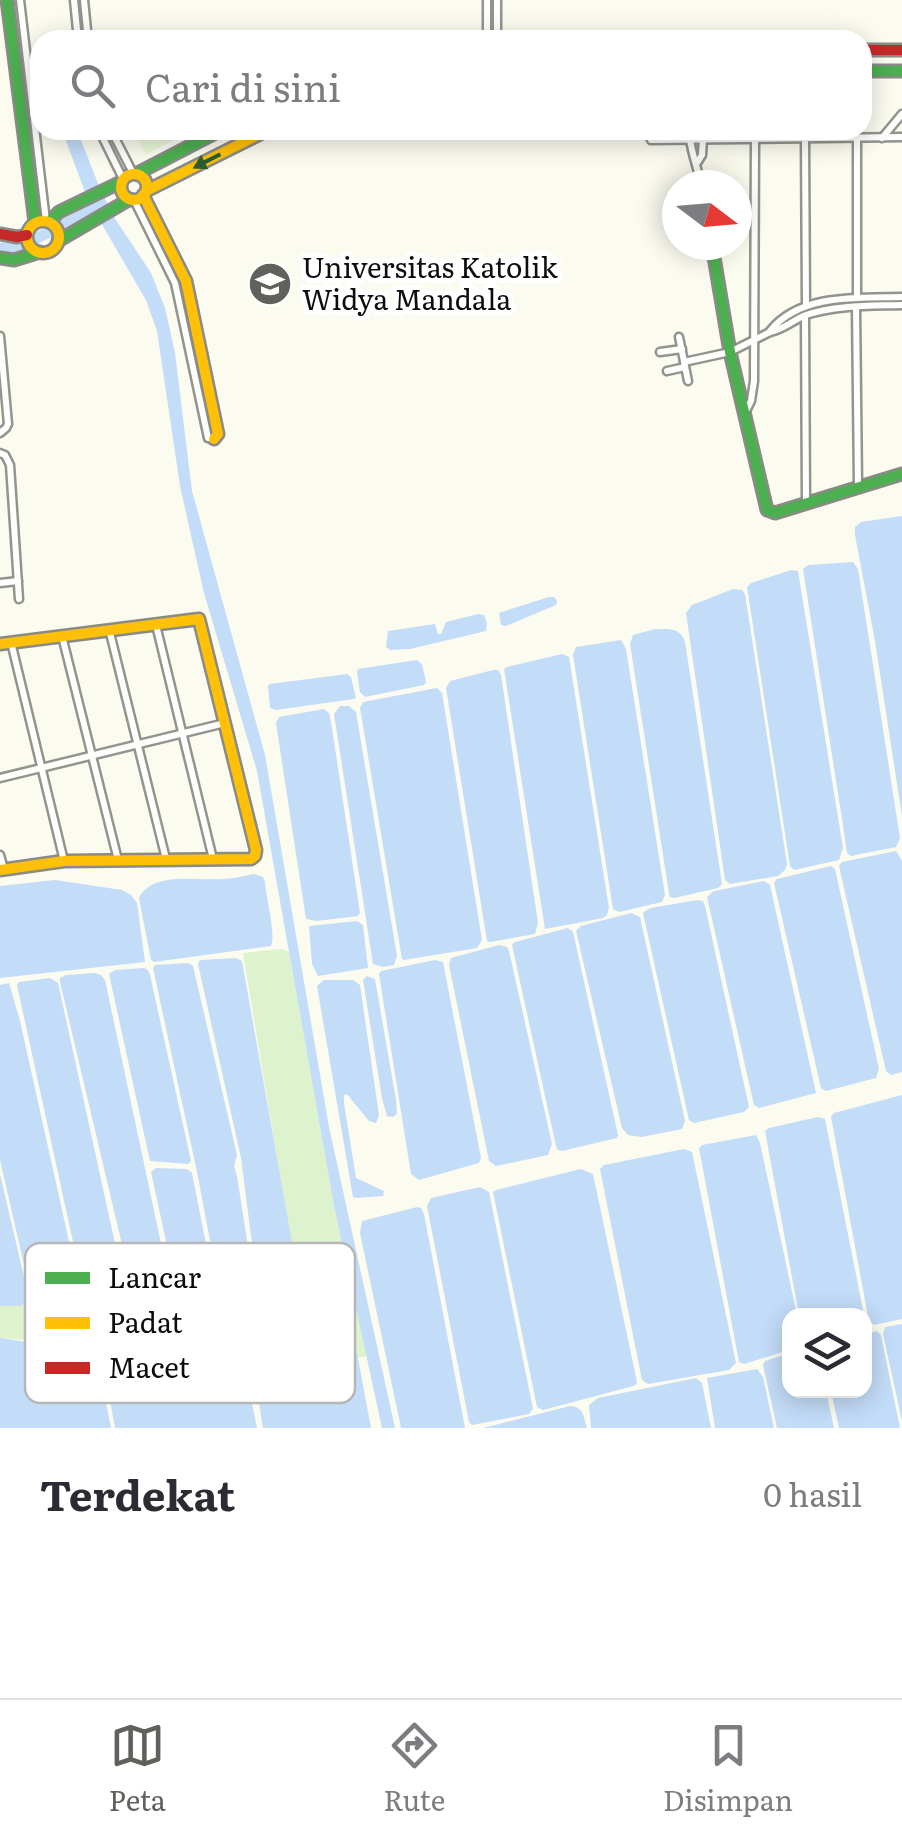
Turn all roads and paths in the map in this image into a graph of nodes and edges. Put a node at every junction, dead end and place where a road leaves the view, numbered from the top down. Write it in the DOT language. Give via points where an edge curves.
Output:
graph roads {
  1 [pos="8,0"];
  2 [pos="20,0"];
  3 [pos="74,0"];
  4 [pos="84,0"];
  5 [pos="487,0"];
  6 [pos="497,0"];
  7 [pos="77,30"];
  8 [pos="87,30"];
  9 [pos="486,30"];
  10 [pos="498,30"];
  11 [pos="872,50"];
  12 [pos="902,50"];
  13 [pos="872,72"];
  14 [pos="902,72"];
  15 [pos="30,97"];
  16 [pos="902,114"];
  17 [pos="902,137"];
  18 [pos="872,138"];
  19 [pos="882,138"];
  20 [pos="30,140"];
  21 [pos="30,140"];
  22 [pos="35,140"];
  23 [pos="105,140"];
  24 [pos="114,140"];
  25 [pos="201,140"];
  26 [pos="248,140"];
  27 [pos="690,140"];
  28 [pos="703,140"];
  29 [pos="755,140"];
  30 [pos="805,140"];
  31 [pos="857,140"];
  32 [pos="697,163"];
  33 [pos="698,170"];
  34 [pos="128,177"];
  35 [pos="135,198"];
  36 [pos="43,222"];
  37 [pos="0,234"];
  38 [pos="27,235"];
  39 [pos="58,241"];
  40 [pos="40,252"];
  41 [pos="0,258"];
  42 [pos="715,260"];
  43 [pos="902,297"];
  44 [pos="856,302"];
  45 [pos="902,305"];
  46 [pos="806,306"];
  47 [pos="805,316"];
  48 [pos="770,332"];
  49 [pos="0,336"];
  50 [pos="679,337"];
  51 [pos="755,340"];
  52 [pos="682,349"];
  53 [pos="660,352"];
  54 [pos="730,352"];
  55 [pos="685,364"];
  56 [pos="667,370"];
  57 [pos="688,381"];
  58 [pos="746,413"];
  59 [pos="0,433"];
  60 [pos="214,439"];
  61 [pos="0,453"];
  62 [pos="902,474"];
  63 [pos="858,486"];
  64 [pos="806,502"];
  65 [pos="18,582"];
  66 [pos="0,583"];
  67 [pos="19,599"];
  68 [pos="156,624"];
  69 [pos="109,629"];
  70 [pos="62,636"];
  71 [pos="5,643"];
  72 [pos="226,722"];
  73 [pos="182,733"];
  74 [pos="138,744"];
  75 [pos="91,756"];
  76 [pos="42,767"];
  77 [pos="0,778"];
  78 [pos="0,855"];
  79 [pos="213,859"];
  80 [pos="118,860"];
  81 [pos="166,860"];
  82 [pos="64,861"];
  83 [pos="2,870"];
  1 -- 21 [label="street"];
  2 -- 15 [label="street"];
  3 -- 7 [label="street"];
  4 -- 8 [label="street"];
  5 -- 9 [label="street"];
  6 -- 10 [label="street"];
  11 -- 12 [label="street"];
  13 -- 14 [label="street"];
  16 -- 19 [label="street"];
  17 -- 19 [label="street"];
  18 -- 19 [label="street"];
  20 -- 36 [label="street"];
  22 -- 36 [label="street"];
  23 -- 34 [label="street"];
  24 -- 34 [label="street"];
  25 -- 34 [label="street"];
  26 -- 35 [label="street, one-way"];
  27 -- 32 [label="street"];
  28 -- 32 [label="street"];
  29 -- 51 [label="street"];
  30 -- 46 [label="street"];
  31 -- 44 [label="street"];
  32 -- 33 [label="street"];
  34 -- 35 [label="street" via="122,193"];
  34 -- 35 [label="street" via="146,182"];
  34 -- 36 [label="street"];
  35 -- 39 [label="street"];
  35 -- 60 [label="street" via="186,281"];
  36 -- 38 [label="street"];
  36 -- 39 [label="street" via="58,231"];
  37 -- 38 [label="street"];
  38 -- 40 [label="street"];
  39 -- 40 [label="street"];
  40 -- 41 [label="street"];
  42 -- 54 [label="street"];
  43 -- 44 [label="street"];
  44 -- 45 [label="street"];
  44 -- 46 [label="street"];
  44 -- 47 [label="street"];
  44 -- 63 [label="street"];
  46 -- 48 [label="street"];
  47 -- 48 [label="street"];
  47 -- 64 [label="street"];
  48 -- 51 [label="street"];
  49 -- 59 [label="street" via="8,424"];
  50 -- 52 [label="street"];
  51 -- 54 [label="street"];
  51 -- 58 [label="street"];
  52 -- 53 [label="street"];
  52 -- 55 [label="street"];
  54 -- 55 [label="street"];
  54 -- 58 [label="street"];
  55 -- 56 [label="street"];
  55 -- 57 [label="street"];
  58 -- 64 [label="street" via="766,510"];
  61 -- 65 [label="street" via="10,465"];
  62 -- 63 [label="street"];
  63 -- 64 [label="street"];
  65 -- 66 [label="street"];
  65 -- 67 [label="street"];
  68 -- 69 [label="street"];
  68 -- 72 [label="street" via="199,620"];
  68 -- 73 [label="street"];
  69 -- 70 [label="street"];
  69 -- 74 [label="street"];
  70 -- 71 [label="street"];
  70 -- 75 [label="street"];
  71 -- 76 [label="street"];
  72 -- 73 [label="street"];
  72 -- 79 [label="street" via="256,854"];
  73 -- 74 [label="street"];
  73 -- 79 [label="street"];
  74 -- 75 [label="street"];
  74 -- 81 [label="street"];
  75 -- 76 [label="street"];
  75 -- 80 [label="street"];
  76 -- 77 [label="street"];
  76 -- 82 [label="street"];
  78 -- 83 [label="street"];
  79 -- 81 [label="street"];
  80 -- 81 [label="street"];
  80 -- 82 [label="street"];
  82 -- 83 [label="street"];
}
